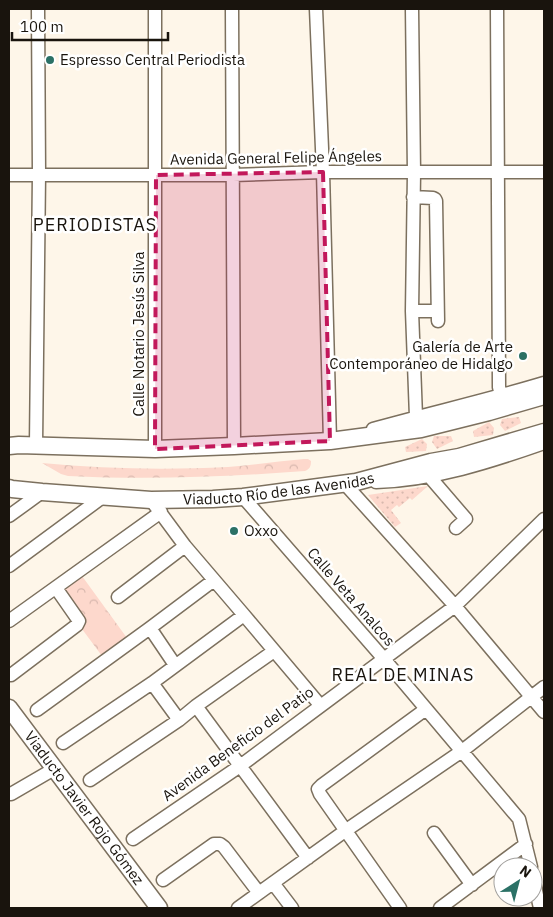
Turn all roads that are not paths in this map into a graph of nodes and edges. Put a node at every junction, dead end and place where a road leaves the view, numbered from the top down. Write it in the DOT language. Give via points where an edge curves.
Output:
graph roads {
  1 [pos="38,9"];
  2 [pos="155,9"];
  3 [pos="232,9"];
  4 [pos="316,9"];
  5 [pos="412,9"];
  6 [pos="497,9"];
  7 [pos="323,172"];
  8 [pos="498,172"];
  9 [pos="544,172"];
  10 [pos="414,173"];
  11 [pos="39,174"];
  12 [pos="9,175"];
  13 [pos="156,175"];
  14 [pos="233,175"];
  15 [pos="413,197"];
  16 [pos="412,310"];
  17 [pos="544,383"];
  18 [pos="502,396"];
  19 [pos="544,396"];
  20 [pos="416,417"];
  21 [pos="544,432"];
  22 [pos="335,440"];
  23 [pos="12,443"];
  24 [pos="544,443"];
  25 [pos="36,445"];
  26 [pos="234,446"];
  27 [pos="155,449"];
  28 [pos="429,476"];
  29 [pos="350,483"];
  30 [pos="10,489"];
  31 [pos="42,492"];
  32 [pos="104,496"];
  33 [pos="243,497"];
  34 [pos="156,506"];
  35 [pos="9,516"];
  36 [pos="544,519"];
  37 [pos="456,528"];
  38 [pos="185,546"];
  39 [pos="9,566"];
  40 [pos="214,580"];
  41 [pos="56,588"];
  42 [pos="118,597"];
  43 [pos="455,606"];
  44 [pos="244,615"];
  45 [pos="9,621"];
  46 [pos="150,628"];
  47 [pos="274,651"];
  48 [pos="384,660"];
  49 [pos="175,665"];
  50 [pos="11,675"];
  51 [pos="152,683"];
  52 [pos="544,687"];
  53 [pos="531,696"];
  54 [pos="196,706"];
  55 [pos="320,706"];
  56 [pos="9,708"];
  57 [pos="426,709"];
  58 [pos="37,710"];
  59 [pos="544,712"];
  60 [pos="180,720"];
  61 [pos="63,743"];
  62 [pos="462,750"];
  63 [pos="240,766"];
  64 [pos="54,769"];
  65 [pos="90,780"];
  66 [pos="11,794"];
  67 [pos="346,831"];
  68 [pos="434,833"];
  69 [pos="133,839"];
  70 [pos="526,844"];
  71 [pos="529,857"];
  72 [pos="308,858"];
  73 [pos="163,880"];
  74 [pos="273,883"];
  75 [pos="472,885"];
  76 [pos="259,893"];
  77 [pos="159,908"];
  78 [pos="238,908"];
  79 [pos="292,908"];
  80 [pos="400,908"];
  81 [pos="440,908"];
  1 -- 11 [label="street"];
  2 -- 13 [label="street, Calle Notario Jesús Silva"];
  3 -- 14 [label="street"];
  4 -- 7 [label="street"];
  5 -- 10 [label="street"];
  6 -- 8 [label="street"];
  7 -- 10 [label="street, Avenida General Felipe Ángeles"];
  7 -- 14 [label="street, Avenida General Felipe Ángeles"];
  7 -- 22 [label="street"];
  8 -- 9 [label="street, Avenida General Felipe Ángeles"];
  8 -- 10 [label="street, Avenida General Felipe Ángeles"];
  8 -- 18 [label="street" via="499,387"];
  10 -- 15 [label="street"];
  11 -- 12 [label="street, Avenida General Felipe Ángeles"];
  11 -- 13 [label="street, Avenida General Felipe Ángeles"];
  11 -- 25 [label="street"];
  13 -- 14 [label="street, Avenida General Felipe Ángeles"];
  13 -- 27 [label="street, Calle Notario Jesús Silva"];
  14 -- 26 [label="street"];
  15 -- 16 [label="street"];
  15 -- 16 [label="street" via="436,201 438,316"];
  16 -- 20 [label="street"];
  17 -- 18 [label="street"];
  18 -- 20 [label="street"];
  19 -- 22 [label="main road" via="421,429"];
  20 -- 22 [label="street"];
  21 -- 29 [label="main road, Viaducto Río de las Avenidas" via="459,457"];
  22 -- 26 [label="main road"];
  23 -- 25 [label="main road"];
  24 -- 28 [label="street"];
  25 -- 27 [label="main road"];
  26 -- 27 [label="main road"];
  28 -- 29 [label="street"];
  28 -- 37 [label="street" via="466,519"];
  29 -- 33 [label="main road, Viaducto Río de las Avenidas"];
  29 -- 43 [label="street"];
  30 -- 31 [label="main road, Viaducto Río de las Avenidas"];
  31 -- 32 [label="main road, Viaducto Río de las Avenidas"];
  31 -- 35 [label="street"];
  32 -- 34 [label="main road, Viaducto Río de las Avenidas"];
  32 -- 39 [label="street"];
  33 -- 34 [label="main road, Viaducto Río de las Avenidas"];
  33 -- 48 [label="street, Calle Veta Analcos"];
  34 -- 38 [label="street"];
  34 -- 41 [label="street"];
  36 -- 43 [label="street, Avenida Beneficio del Patio"];
  38 -- 40 [label="street"];
  38 -- 42 [label="street"];
  40 -- 44 [label="street"];
  40 -- 46 [label="street"];
  41 -- 45 [label="street"];
  41 -- 50 [label="street" via="79,621 77,625"];
  43 -- 48 [label="street, Avenida Beneficio del Patio"];
  43 -- 53 [label="street"];
  44 -- 47 [label="street"];
  44 -- 49 [label="street"];
  46 -- 49 [label="street"];
  46 -- 58 [label="street"];
  47 -- 54 [label="street"];
  47 -- 55 [label="street"];
  48 -- 55 [label="street, Avenida Beneficio del Patio"];
  48 -- 57 [label="street, Calle Veta Analcos"];
  49 -- 51 [label="street"];
  51 -- 60 [label="street"];
  51 -- 61 [label="street"];
  52 -- 53 [label="street"];
  53 -- 59 [label="street"];
  53 -- 62 [label="street"];
  54 -- 60 [label="street"];
  54 -- 63 [label="street"];
  55 -- 63 [label="street, Avenida Beneficio del Patio"];
  56 -- 64 [label="main road, Viaducto Javier Rojo Gómez"];
  57 -- 62 [label="street, Calle Veta Analcos"];
  57 -- 67 [label="street" via="318,789"];
  60 -- 65 [label="street"];
  62 -- 67 [label="street"];
  62 -- 70 [label="street, Calle Veta Analcos" via="519,819"];
  63 -- 69 [label="street, Avenida Beneficio del Patio"];
  63 -- 72 [label="street"];
  64 -- 66 [label="street"];
  64 -- 77 [label="main road, Viaducto Javier Rojo Gómez"];
  67 -- 72 [label="street"];
  67 -- 80 [label="street"];
  68 -- 75 [label="street"];
  70 -- 71 [label="street, Calle Veta Analcos"];
  70 -- 75 [label="street"];
  72 -- 74 [label="street"];
  73 -- 76 [label="street" via="214,844 220,844"];
  74 -- 76 [label="street"];
  74 -- 79 [label="street"];
  75 -- 81 [label="street"];
  76 -- 78 [label="street"];
}
